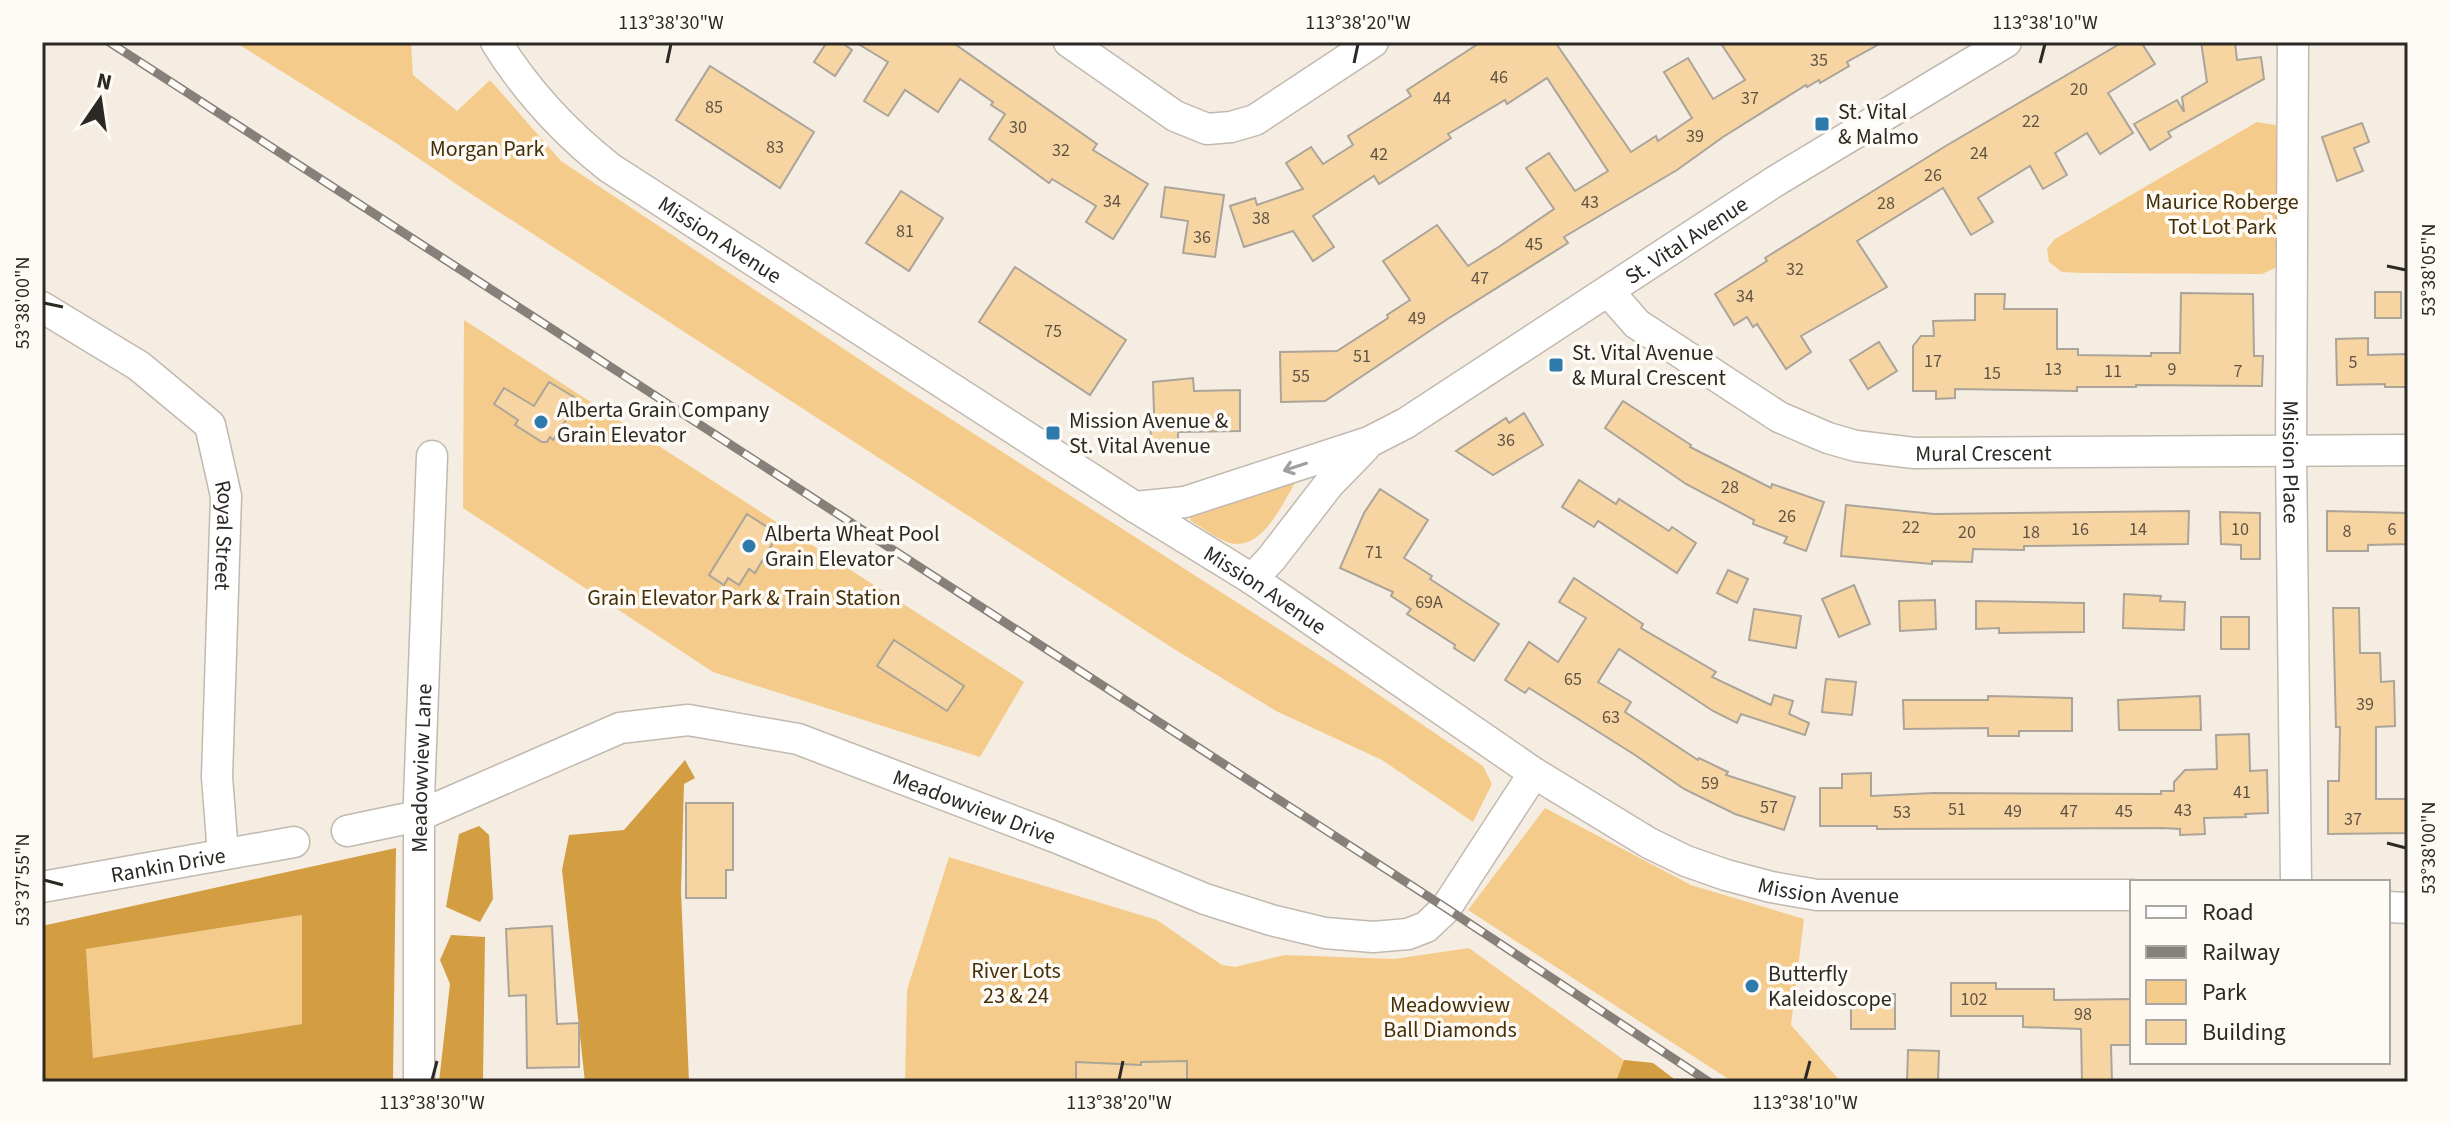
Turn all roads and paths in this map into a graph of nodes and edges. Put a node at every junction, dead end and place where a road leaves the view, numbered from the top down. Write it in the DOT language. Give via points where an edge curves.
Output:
graph roads {
  1 [pos="496,42"];
  2 [pos="1069,42"];
  3 [pos="1373,42"];
  4 [pos="2006,42"];
  5 [pos="2293,42"];
  6 [pos="1966,52"];
  7 [pos="1608,291"];
  8 [pos="42,307"];
  9 [pos="1369,442"];
  10 [pos="2291,450"];
  11 [pos="2408,450"];
  12 [pos="432,456"];
  13 [pos="1135,507"];
  14 [pos="1252,579"];
  15 [pos="1534,773"];
  16 [pos="418,816"];
  17 [pos="347,831"];
  18 [pos="294,842"];
  19 [pos="223,854"];
  20 [pos="2296,880"];
  21 [pos="42,887"];
  22 [pos="2130,895"];
  23 [pos="419,1082"];
  1 -- 13 [label="street, Mission Avenue" via="542,107 610,168"];
  2 -- 3 [label="street" via="1175,116 1207,129 1255,120"];
  4 -- 6 [label="street, St. Vital Avenue"];
  5 -- 10 [label="street, Mission Place"];
  6 -- 7 [label="street, St. Vital Avenue"];
  7 -- 9 [label="street, St. Vital Avenue"];
  7 -- 10 [label="street, Mural Crescent" via="1637,324 1755,404 1803,429 1856,446 1914,453"];
  8 -- 19 [label="street, Royal Street" via="139,366 210,425 226,496 217,777"];
  9 -- 13 [label="street, St. Vital Avenue, one-way" via="1185,502"];
  9 -- 14 [label="street, St. Vital Avenue"];
  10 -- 11 [label="street, Mural Crescent"];
  10 -- 20 [label="street, Mission Place"];
  12 -- 16 [label="street, Meadowview Lane"];
  13 -- 14 [label="street, Mission Avenue"];
  14 -- 15 [label="street, Mission Avenue"];
  15 -- 16 [label="street, Meadowview Drive" via="1446,908 1426,927 1373,937 1325,933 1205,899 798,739 688,720 620,728"];
  15 -- 22 [label="street, Mission Avenue" via="1686,861 1771,887 1817,895"];
  16 -- 17 [label="street, Meadowview Drive"];
  16 -- 23 [label="street, Meadowview Lane"];
  18 -- 19 [label="street, Rankin Drive"];
  19 -- 21 [label="street, Rankin Drive"];
}
